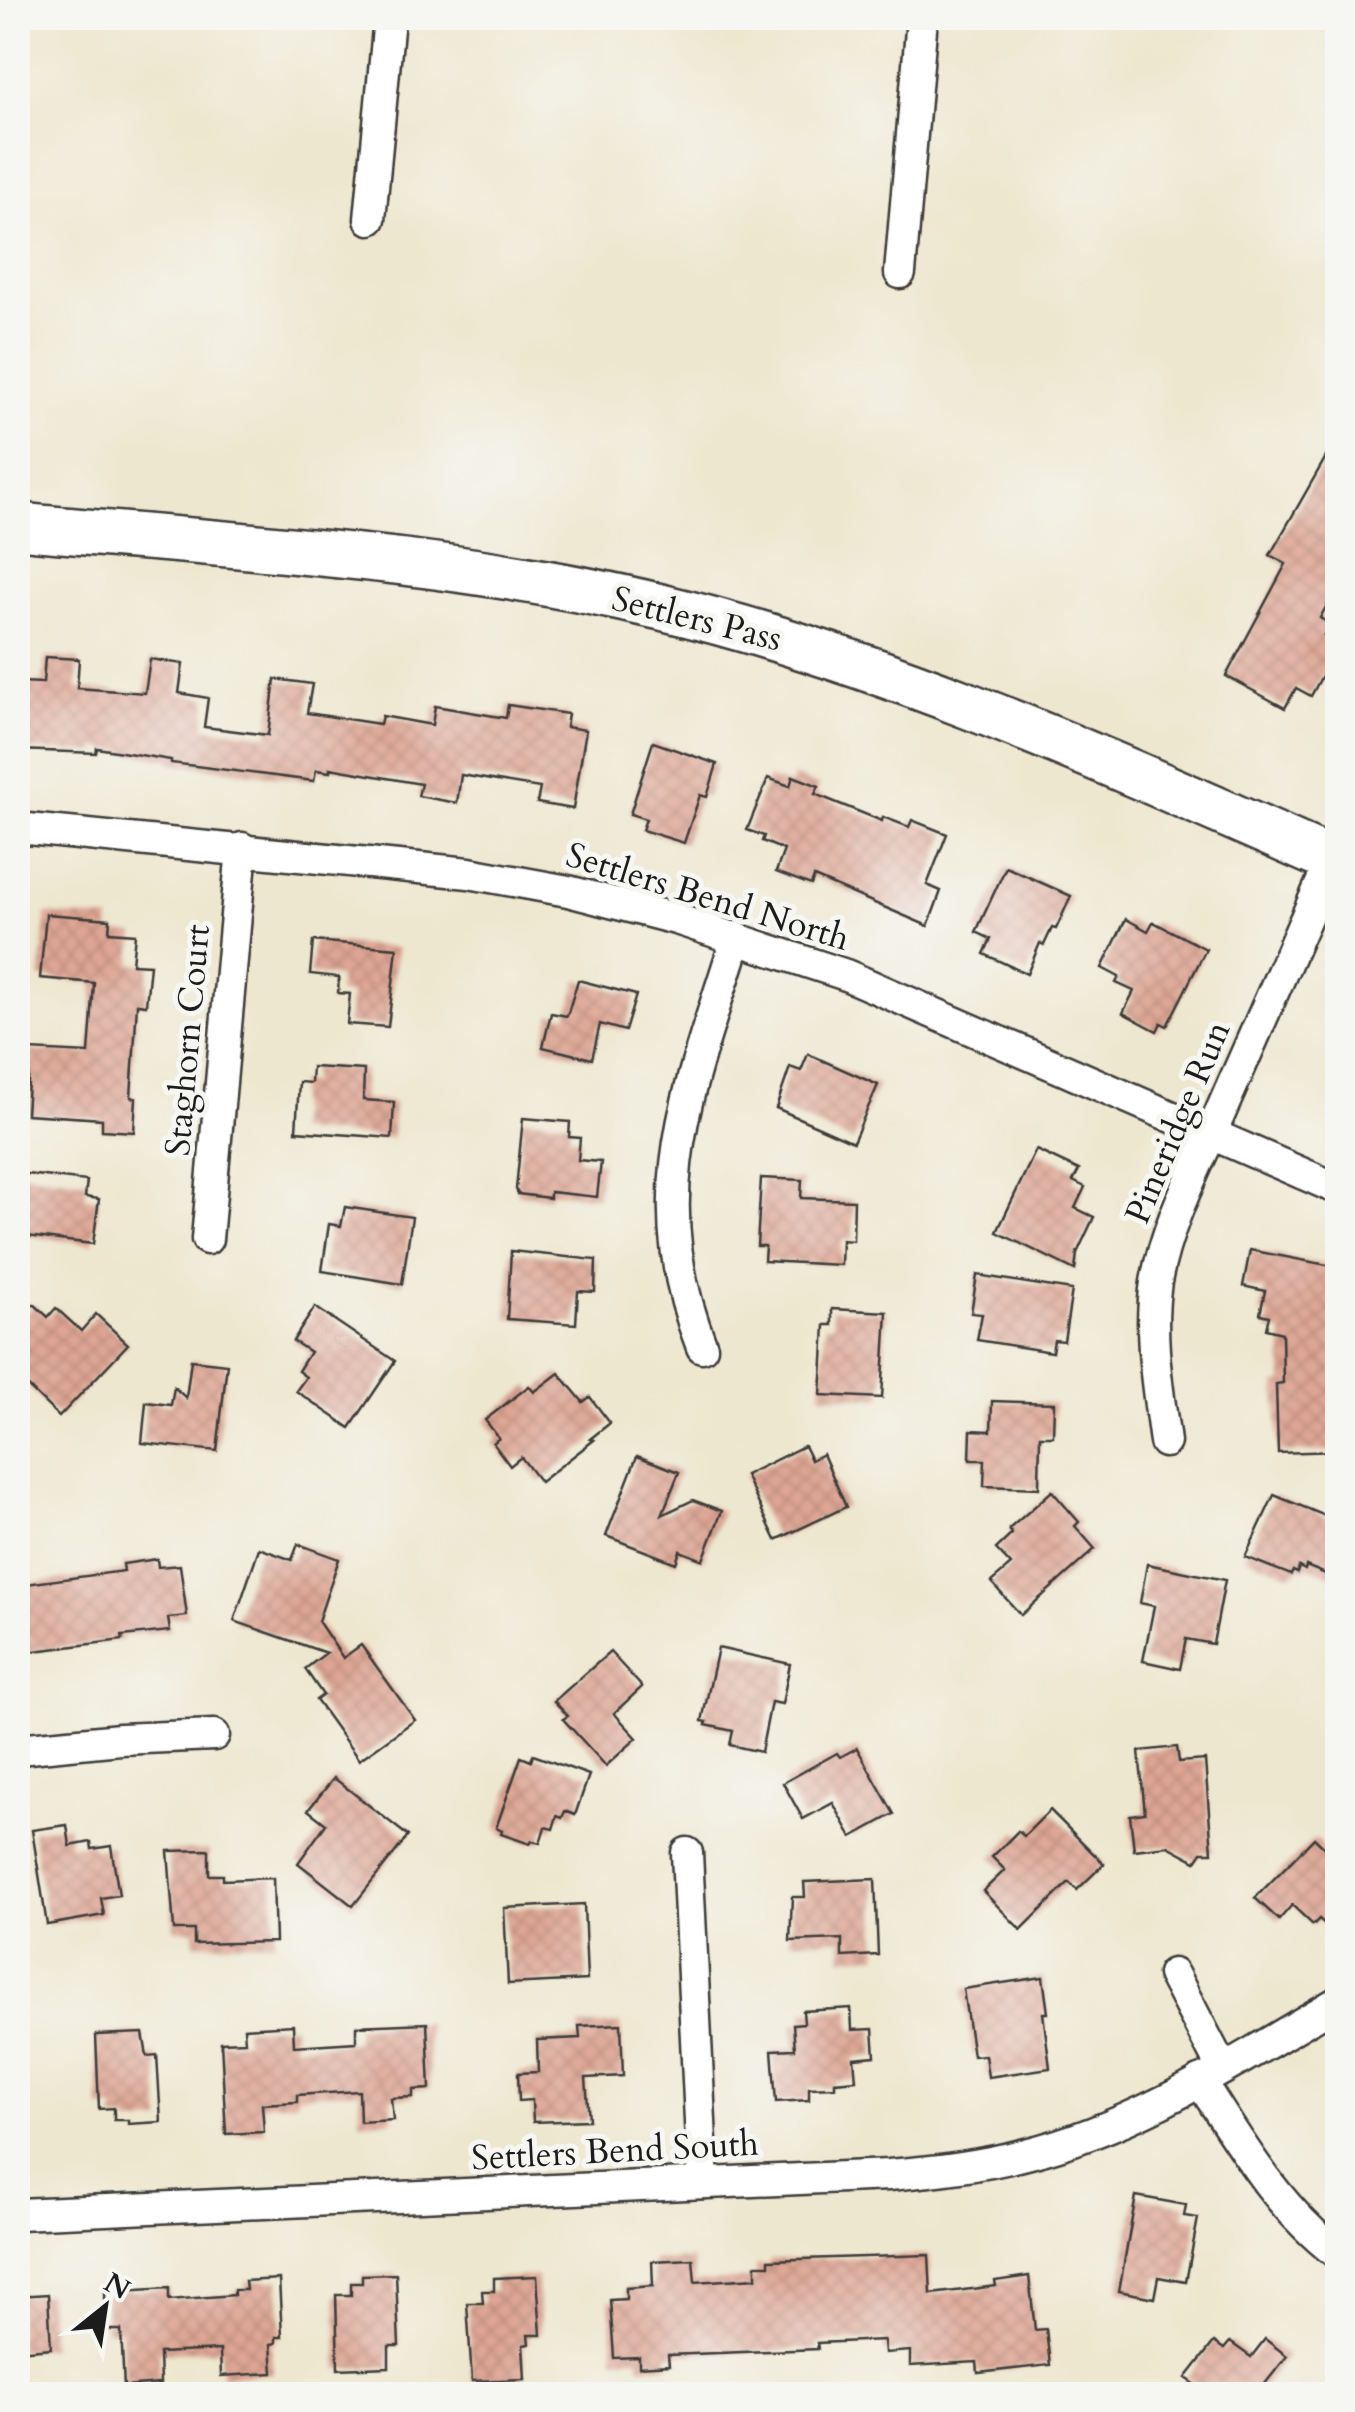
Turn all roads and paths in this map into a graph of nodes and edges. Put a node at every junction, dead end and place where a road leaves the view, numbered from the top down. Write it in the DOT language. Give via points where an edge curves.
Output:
graph roads {
  1 [pos="389,18"];
  2 [pos="922,18"];
  3 [pos="370,219"];
  4 [pos="900,273"];
  5 [pos="18,526"];
  6 [pos="18,828"];
  7 [pos="242,848"];
  8 [pos="1335,856"];
  9 [pos="737,937"];
  10 [pos="1210,1134"];
  11 [pos="1338,1189"];
  12 [pos="207,1239"];
  13 [pos="702,1347"];
  14 [pos="1164,1442"];
  15 [pos="214,1735"];
  16 [pos="18,1748"];
  17 [pos="687,1853"];
  18 [pos="1173,1974"];
  19 [pos="1338,2002"];
  20 [pos="1211,2074"];
  21 [pos="703,2183"];
  22 [pos="18,2214"];
  23 [pos="1338,2254"];
  1 -- 3 [label="street"];
  2 -- 4 [label="street"];
  5 -- 8 [label="street, Settlers Pass" via="445,568 694,615 950,697"];
  6 -- 7 [label="street, Settlers Bend North"];
  7 -- 9 [label="street, Settlers Bend North" via="518,881"];
  7 -- 12 [label="street, Staghorn Court"];
  8 -- 10 [label="street, Pineridge Run"];
  9 -- 10 [label="street, Settlers Bend North" via="863,982"];
  9 -- 13 [label="street" via="682,1116 673,1180 680,1280"];
  10 -- 11 [label="street, Settlers Bend North"];
  10 -- 14 [label="street, Pineridge Run" via="1170,1229 1156,1283"];
  15 -- 16 [label="street"];
  17 -- 21 [label="street"];
  18 -- 20 [label="street"];
  19 -- 20 [label="street"];
  20 -- 21 [label="street, Settlers Bend South" via="1104,2128 992,2162 925,2172"];
  20 -- 23 [label="street" via="1268,2184"];
  21 -- 22 [label="street, Settlers Bend South"];
}
